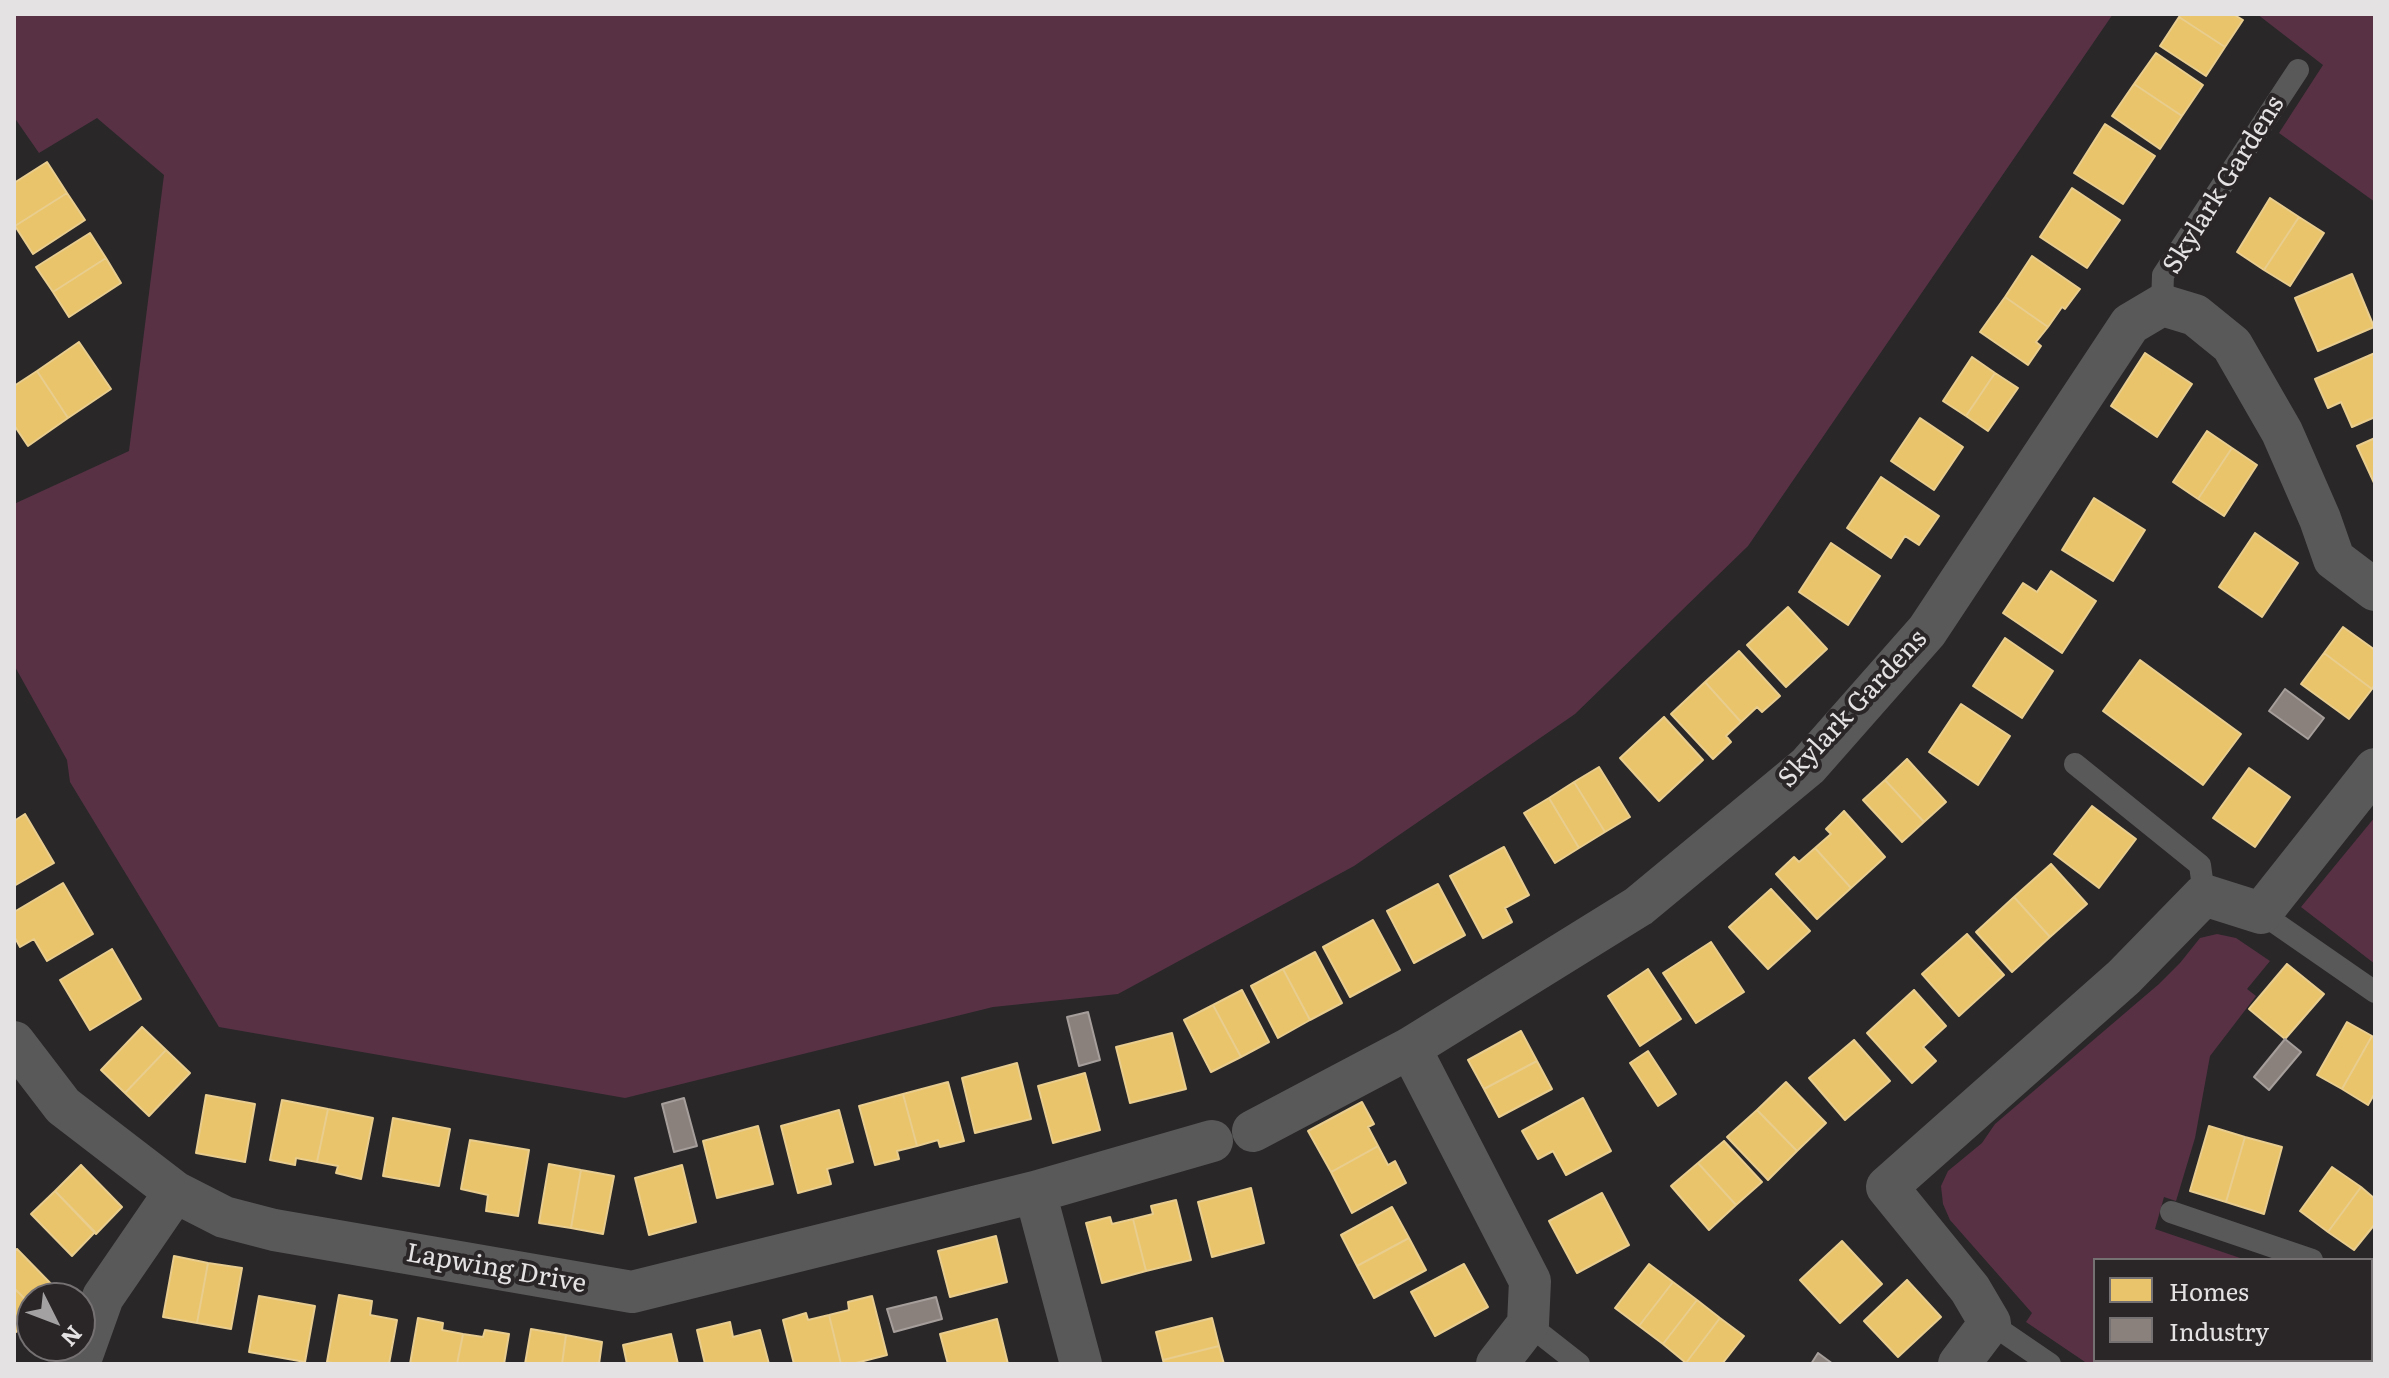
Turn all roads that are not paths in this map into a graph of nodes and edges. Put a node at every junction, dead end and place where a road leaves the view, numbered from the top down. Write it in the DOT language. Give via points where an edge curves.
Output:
graph roads {
  1 [pos="2298,70"];
  2 [pos="2162,305"];
  3 [pos="2375,590"];
  4 [pos="2075,764"];
  5 [pos="2375,769"];
  6 [pos="2204,895"];
  7 [pos="2261,913"];
  8 [pos="2375,992"];
  9 [pos="14,1042"];
  10 [pos="1410,1048"];
  11 [pos="1253,1131"];
  12 [pos="1212,1141"];
  13 [pos="175,1192"];
  14 [pos="1035,1192"];
  15 [pos="2171,1212"];
  16 [pos="2306,1258"];
  17 [pos="1990,1323"];
  18 [pos="1528,1324"];
  19 [pos="79,1364"];
  20 [pos="1081,1364"];
  21 [pos="1497,1364"];
  22 [pos="1579,1364"];
  23 [pos="1959,1364"];
  24 [pos="2050,1364"];
  1 -- 2 [label="lane, Skylark Gardens" via="2163,275"];
  2 -- 3 [label="street, Skylark Gardens" via="2195,315 2232,345 2282,432 2334,559"];
  2 -- 10 [label="street, Skylark Gardens" via="2130,324 1927,631 1808,766 1639,906"];
  4 -- 6 [label="lane" via="2200,865"];
  5 -- 7 [label="street"];
  6 -- 7 [label="street"];
  6 -- 17 [label="street" via="2124,977 1887,1187 1970,1289"];
  7 -- 8 [label="lane"];
  9 -- 13 [label="street, Lapwing Drive" via="63,1106"];
  10 -- 11 [label="street, Skylark Gardens"];
  10 -- 18 [label="street" via="1530,1281"];
  12 -- 14 [label="street, Lapwing Drive"];
  13 -- 14 [label="street, Lapwing Drive" via="224,1217 274,1230 632,1292"];
  13 -- 19 [label="street" via="103,1297"];
  14 -- 20 [label="street"];
  15 -- 16 [label="lane"];
  17 -- 23 [label="street"];
  17 -- 24 [label="lane"];
  18 -- 21 [label="street"];
  18 -- 22 [label="lane"];
}
